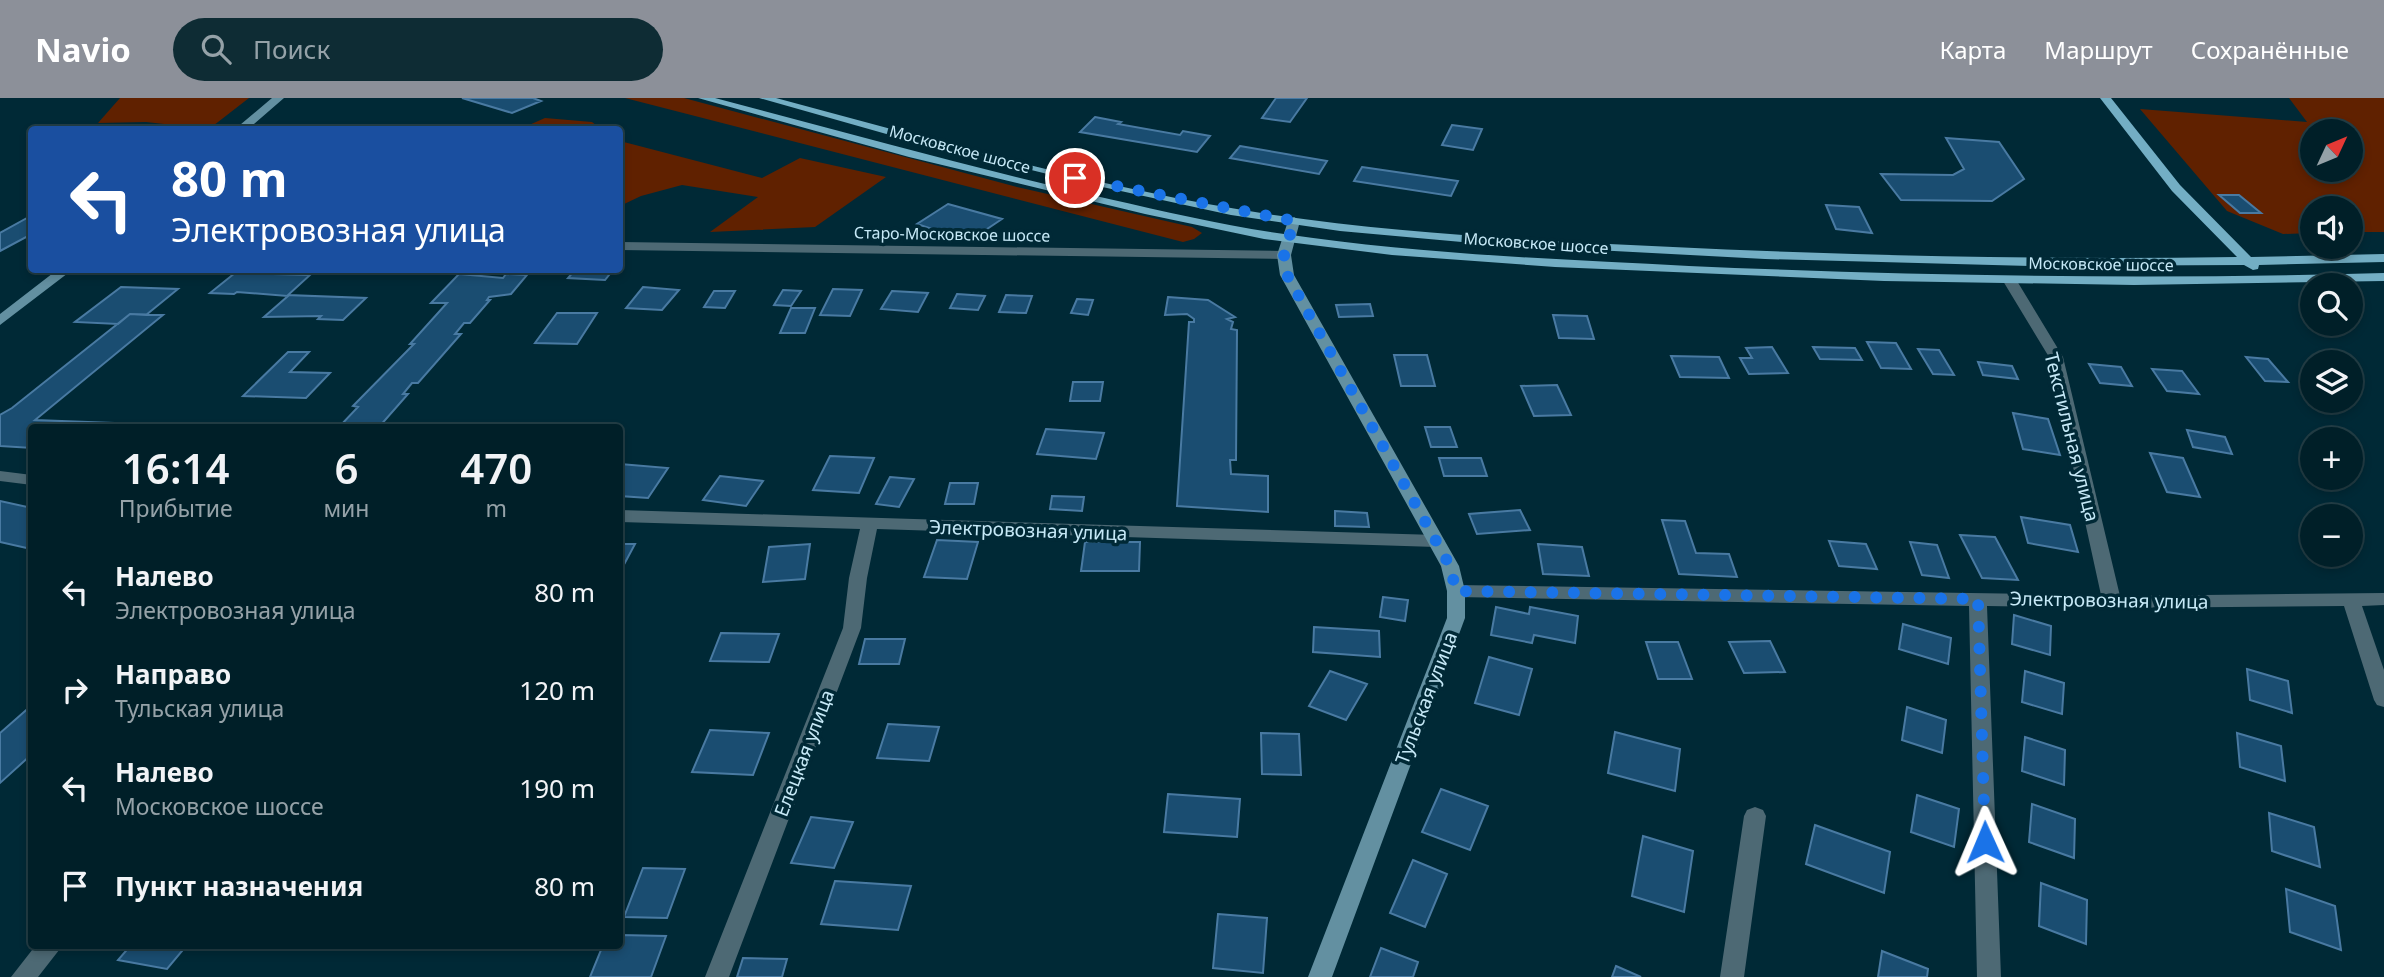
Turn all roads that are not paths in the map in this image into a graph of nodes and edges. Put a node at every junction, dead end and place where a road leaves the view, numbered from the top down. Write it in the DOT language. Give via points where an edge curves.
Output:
graph roads {
  1 [pos="279,98"];
  2 [pos="703,98"];
  3 [pos="764,98"];
  4 [pos="2105,98"];
  5 [pos="244,126"];
  6 [pos="1288,238"];
  7 [pos="623,246"];
  8 [pos="2384,258"];
  9 [pos="2248,262"];
  10 [pos="61,273"];
  11 [pos="2384,277"];
  12 [pos="2010,281"];
  13 [pos="2272,281"];
  14 [pos="0,321"];
  15 [pos="0,476"];
  16 [pos="28,480"];
  17 [pos="623,516"];
  18 [pos="870,524"];
  19 [pos="1436,541"];
  20 [pos="1456,591"];
  21 [pos="1978,599"];
  22 [pos="2384,599"];
  23 [pos="2351,600"];
  24 [pos="2112,602"];
  25 [pos="2384,700"];
  26 [pos="1755,816"];
  27 [pos="48,949"];
  28 [pos="23,977"];
  29 [pos="717,977"];
  30 [pos="1320,977"];
  31 [pos="1732,977"];
  32 [pos="1989,977"];
  1 -- 5 [label="main road"];
  2 -- 6 [label="main road, Московское шоссе" via="1002,179"];
  3 -- 6 [label="main road, Московское шоссе"];
  4 -- 9 [label="main road" via="2176,188"];
  6 -- 7 [label="street, Старо-Московское шоссе"];
  6 -- 9 [label="main road, Московское шоссе" via="1996,263"];
  6 -- 12 [label="main road, Московское шоссе" via="1543,263"];
  6 -- 19 [label="main road, Тульская улица" via="1287,275 1292,286"];
  8 -- 9 [label="main road, Московское шоссе"];
  9 -- 13 [label="main road"];
  10 -- 14 [label="main road"];
  11 -- 13 [label="main road, Московское шоссе"];
  12 -- 13 [label="main road, Московское шоссе"];
  12 -- 24 [label="street, Текстильная улица" via="2056,357"];
  15 -- 16 [label="street"];
  17 -- 18 [label="street, Электровозная улица"];
  18 -- 19 [label="street, Электровозная улица"];
  18 -- 29 [label="street, Елецкая улица" via="852,628"];
  19 -- 20 [label="main road, Тульская улица" via="1450,566"];
  20 -- 21 [label="street, Электровозная улица"];
  20 -- 30 [label="main road, Тульская улица" via="1456,618"];
  21 -- 24 [label="street, Электровозная улица"];
  21 -- 32 [label="street"];
  22 -- 23 [label="street, Электровозная улица"];
  23 -- 24 [label="street, Электровозная улица"];
  23 -- 25 [label="street"];
  26 -- 31 [label="street"];
  27 -- 28 [label="street"];
}
